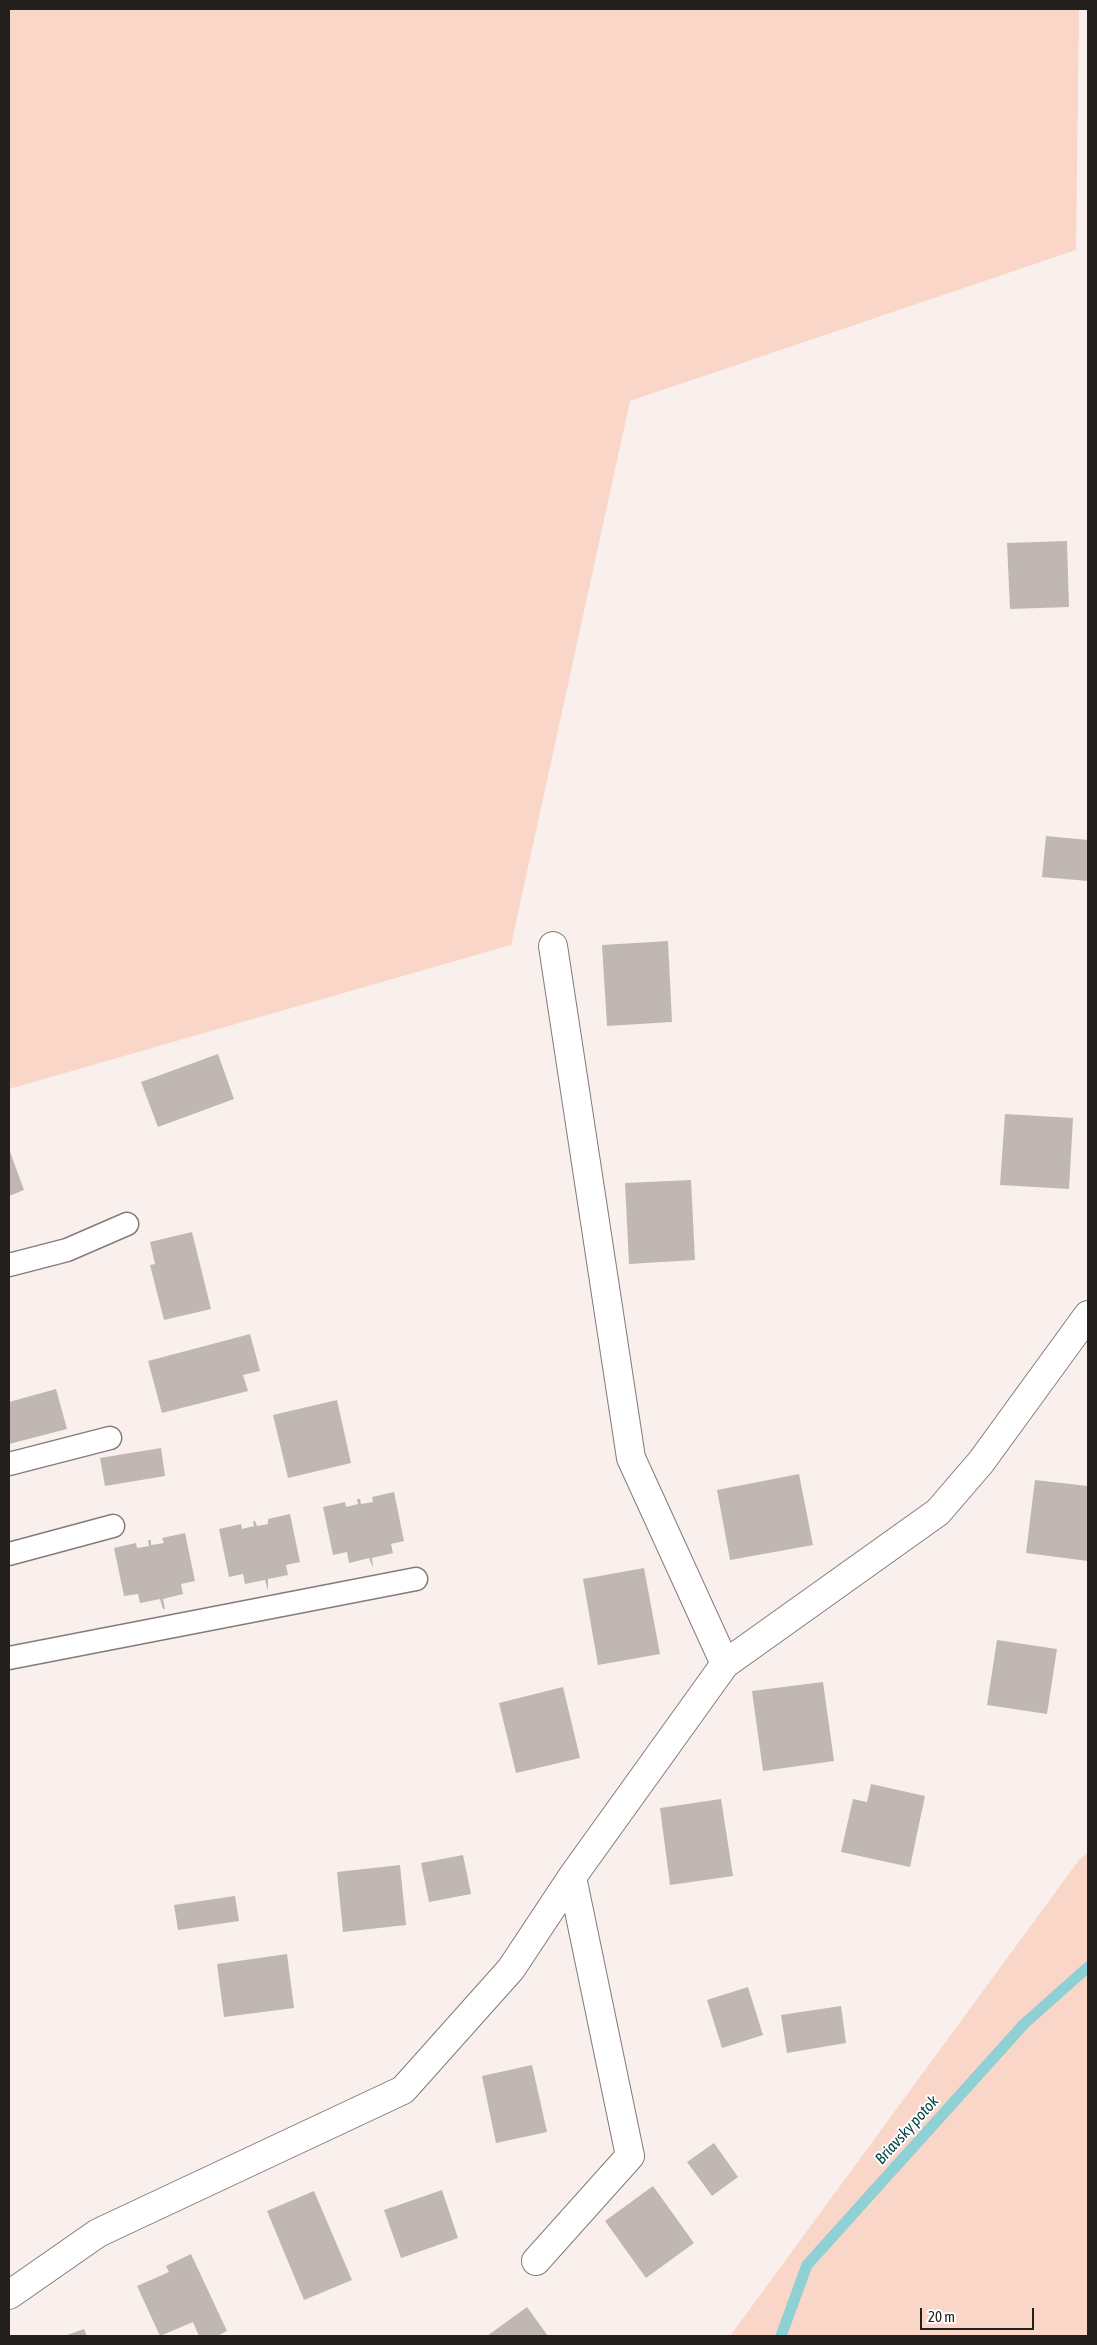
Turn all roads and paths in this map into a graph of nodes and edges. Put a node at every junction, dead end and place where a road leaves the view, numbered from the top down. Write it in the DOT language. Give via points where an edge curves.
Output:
graph roads {
  1 [pos="553,946"];
  2 [pos="128,1224"];
  3 [pos="9,1265"];
  4 [pos="1088,1315"];
  5 [pos="110,1438"];
  6 [pos="9,1464"];
  7 [pos="113,1526"];
  8 [pos="9,1554"];
  9 [pos="416,1579"];
  10 [pos="9,1658"];
  11 [pos="725,1664"];
  12 [pos="572,1877"];
  13 [pos="536,2260"];
  14 [pos="9,2295"];
  1 -- 11 [label="street" via="631,1458"];
  2 -- 3 [label="lane" via="68,1250"];
  4 -- 11 [label="street" via="981,1462 938,1512"];
  5 -- 6 [label="lane"];
  7 -- 8 [label="lane"];
  9 -- 10 [label="lane"];
  11 -- 12 [label="street"];
  12 -- 13 [label="street" via="630,2156"];
  12 -- 14 [label="street" via="510,1969 403,2090 98,2233"];
}
